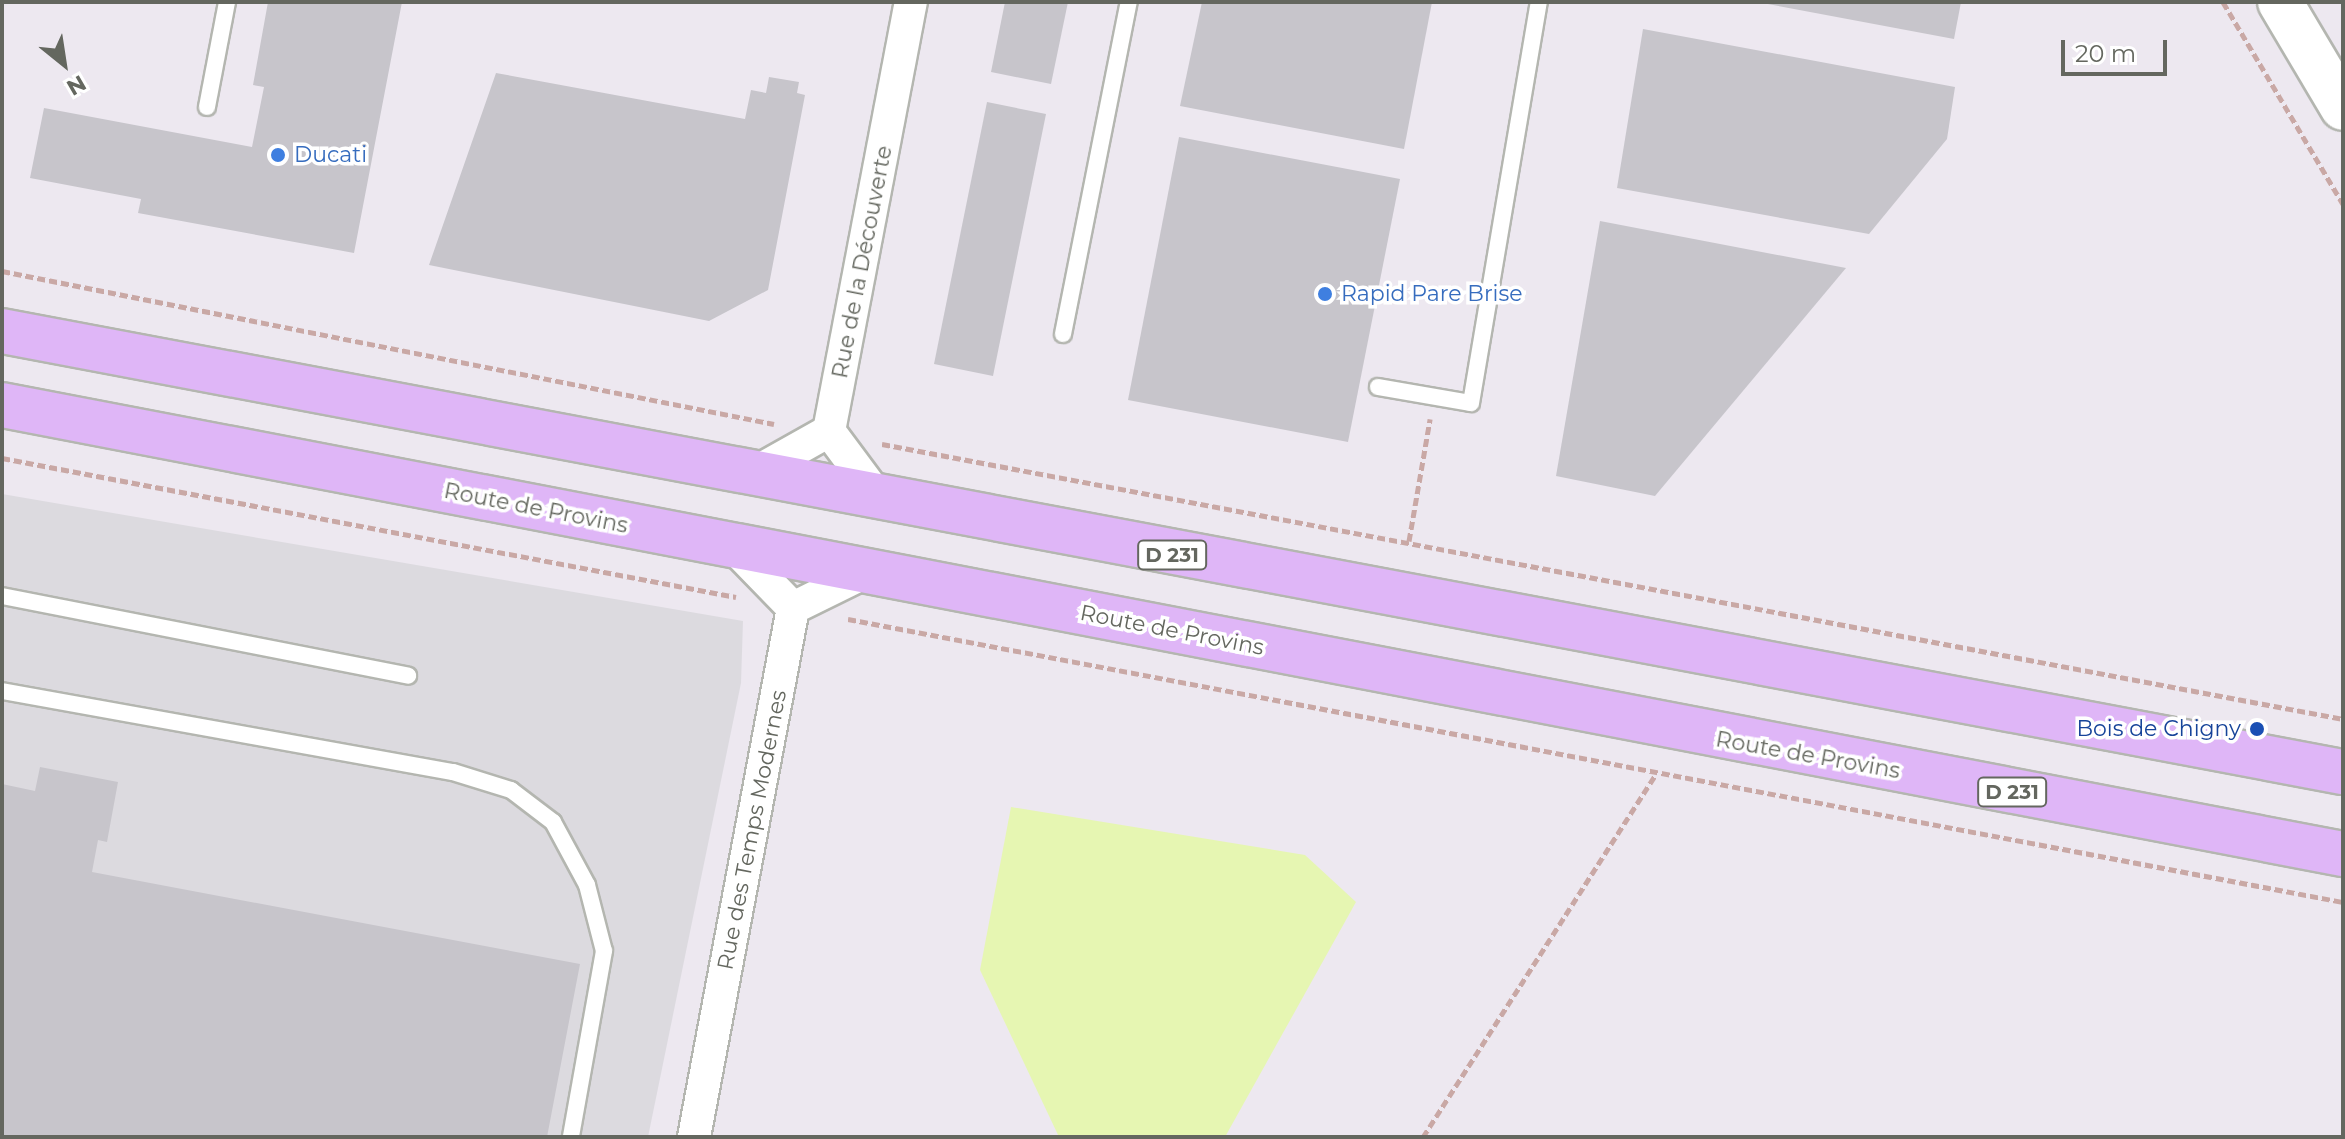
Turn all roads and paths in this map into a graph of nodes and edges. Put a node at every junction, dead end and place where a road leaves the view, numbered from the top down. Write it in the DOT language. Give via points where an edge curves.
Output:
graph roads {
  1 [pos="227,2"];
  2 [pos="911,2"];
  3 [pos="1129,2"];
  4 [pos="1539,2"];
  5 [pos="2223,2"];
  6 [pos="2280,2"];
  7 [pos="207,107"];
  8 [pos="2343,108"];
  9 [pos="2343,204"];
  10 [pos="2,271"];
  11 [pos="2,331"];
  12 [pos="1063,334"];
  13 [pos="1378,387"];
  14 [pos="1434,397"];
  15 [pos="2,405"];
  16 [pos="829,431"];
  17 [pos="2,458"];
  18 [pos="748,476"];
  19 [pos="881,501"];
  20 [pos="1409,541"];
  21 [pos="731,544"];
  22 [pos="870,570"];
  23 [pos="2,596"];
  24 [pos="793,608"];
  25 [pos="408,676"];
  26 [pos="2,691"];
  27 [pos="2343,719"];
  28 [pos="2343,772"];
  29 [pos="1655,775"];
  30 [pos="2343,854"];
  31 [pos="2343,902"];
  32 [pos="571,1137"];
  33 [pos="694,1137"];
  34 [pos="1423,1137"];
  1 -- 7 [label="lane"];
  2 -- 16 [label="street, Rue de la Découverte"];
  3 -- 12 [label="lane"];
  4 -- 14 [label="lane" via="1471,403"];
  5 -- 9 [label="path"];
  6 -- 8 [label="main road"];
  10 -- 16 [label="path"];
  11 -- 18 [label="main road, D 231"];
  13 -- 14 [label="lane"];
  14 -- 20 [label="path"];
  15 -- 21 [label="main road, Route de Provins / D 231"];
  16 -- 18 [label="street"];
  16 -- 19 [label="street"];
  16 -- 20 [label="path"];
  17 -- 24 [label="path"];
  18 -- 19 [label="main road, D 231"];
  19 -- 28 [label="main road, D 231"];
  20 -- 27 [label="path"];
  21 -- 22 [label="main road, Route de Provins / D 231"];
  21 -- 24 [label="street"];
  22 -- 24 [label="street"];
  22 -- 30 [label="main road, Route de Provins / D 231"];
  23 -- 25 [label="lane"];
  24 -- 29 [label="path"];
  24 -- 33 [label="street, Rue des Temps Modernes"];
  26 -- 32 [label="lane" via="453,772 511,790 553,822 587,885 604,951"];
  29 -- 31 [label="path"];
  29 -- 34 [label="path"];
}
